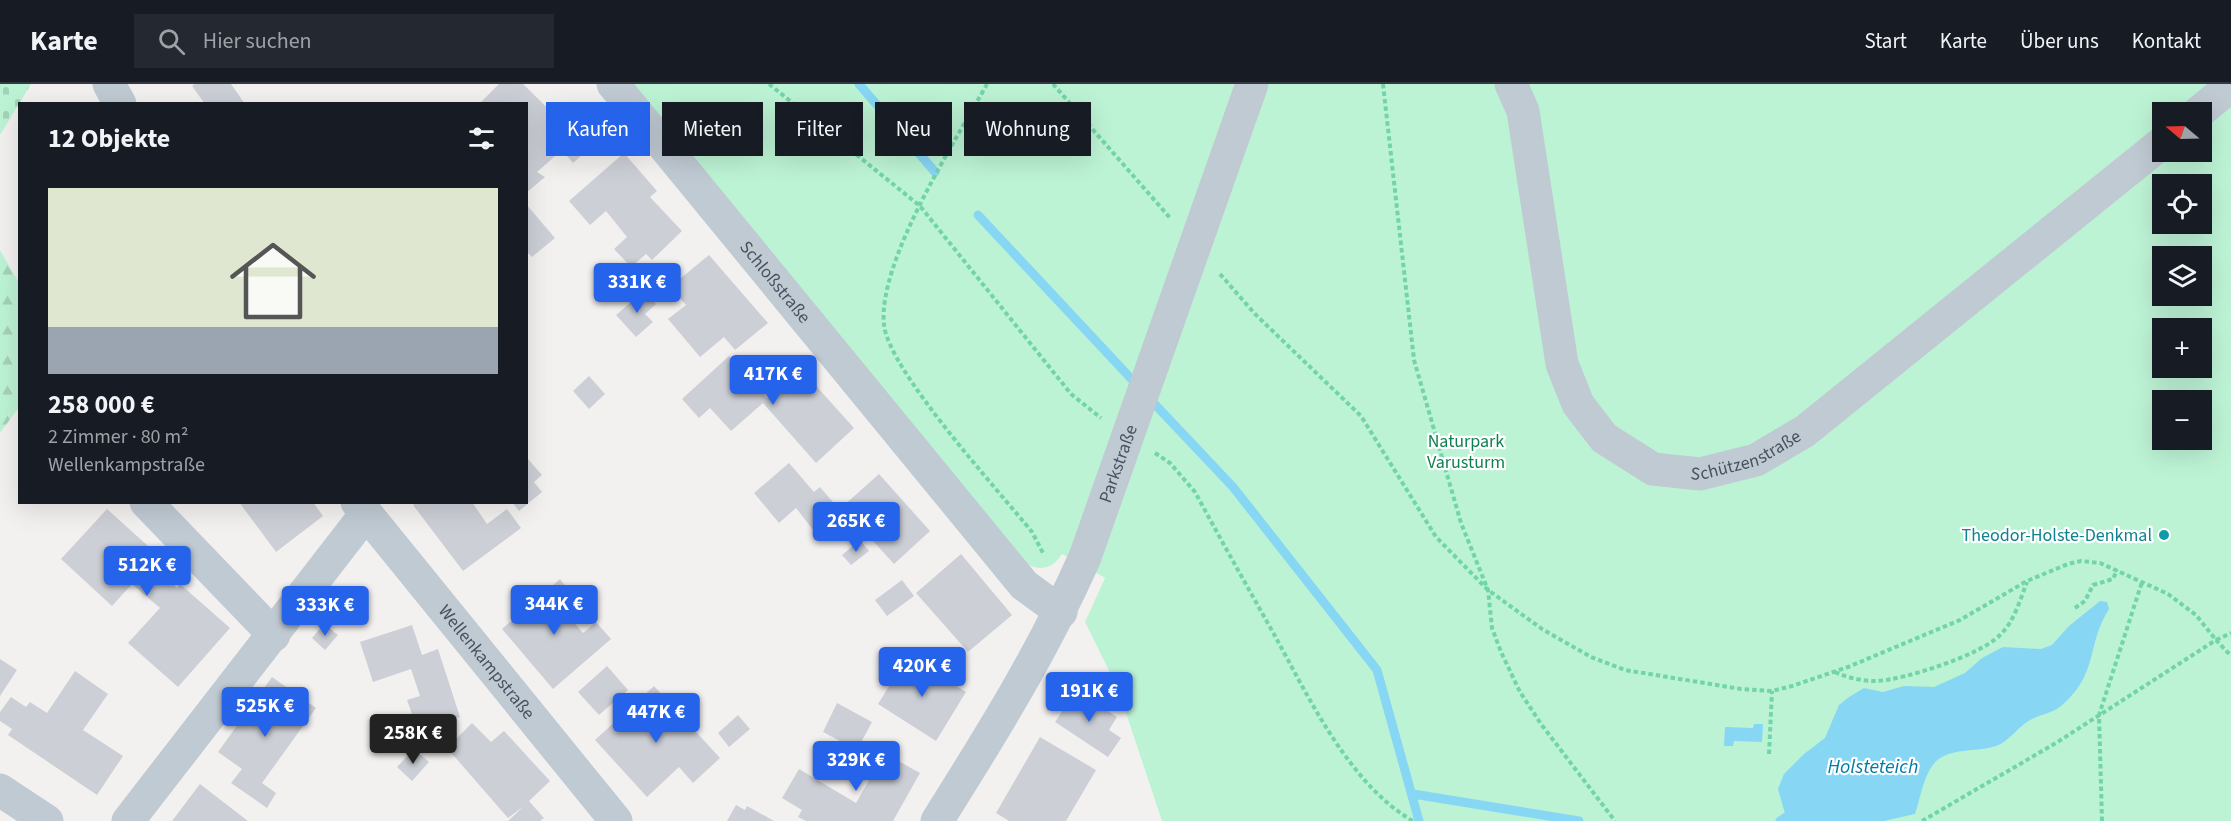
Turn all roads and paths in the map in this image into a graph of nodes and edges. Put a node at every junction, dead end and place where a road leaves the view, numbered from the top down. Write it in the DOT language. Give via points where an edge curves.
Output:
graph roads {
  1 [pos="109,84"];
  2 [pos="613,84"];
  3 [pos="987,84"];
  4 [pos="1053,84"];
  5 [pos="1252,84"];
  6 [pos="1383,84"];
  7 [pos="1511,84"];
  8 [pos="2231,86"];
  9 [pos="119,102"];
  10 [pos="2211,102"];
  11 [pos="2152,151"];
  12 [pos="1177,225"];
  13 [pos="1216,270"];
  14 [pos="148,504"];
  15 [pos="361,509"];
  16 [pos="1047,561"];
  17 [pos="2117,570"];
  18 [pos="2027,581"];
  19 [pos="2142,582"];
  20 [pos="1488,590"];
  21 [pos="2075,608"];
  22 [pos="1061,612"];
  23 [pos="2231,633"];
  24 [pos="274,635"];
  25 [pos="2216,640"];
  26 [pos="2231,656"];
  27 [pos="1835,672"];
  28 [pos="1772,691"];
  29 [pos="2100,715"];
  30 [pos="1769,754"];
  31 [pos="0,790"];
  32 [pos="1401,814"];
  33 [pos="47,821"];
  34 [pos="128,821"];
  35 [pos="616,821"];
  36 [pos="937,821"];
  37 [pos="1413,821"];
  38 [pos="1615,821"];
  39 [pos="1922,821"];
  40 [pos="2102,821"];
  1 -- 9 [label="street"];
  2 -- 22 [label="street, Schloßstraße" via="1024,585"];
  3 -- 16 [label="path" via="920,206 889,281 884,326 892,349 915,387 1032,532"];
  4 -- 12 [label="path"];
  5 -- 22 [label="street, Parkstraße, bridge" via="1085,557"];
  6 -- 20 [label="path" via="1414,360 1461,523"];
  7 -- 11 [label="street, Schützenstraße" via="1523,111 1563,364 1578,404 1604,438 1653,469 1700,474 1756,460 1805,431"];
  8 -- 10 [label="street"];
  13 -- 20 [label="path" via="1255,314 1361,416 1436,537"];
  14 -- 24 [label="street"];
  15 -- 24 [label="street"];
  15 -- 35 [label="street, Wellenkampstraße"];
  17 -- 18 [label="path" via="2100,562 2081,561"];
  17 -- 19 [label="path"];
  17 -- 21 [label="path" via="2113,579 2093,585 2085,601"];
  18 -- 27 [label="path" via="1959,620"];
  18 -- 27 [label="path" via="2014,615 2001,635 1968,655 1877,681 1857,680"];
  19 -- 25 [label="path" via="2183,603"];
  19 -- 29 [label="path"];
  20 -- 28 [label="path" via="1542,629 1591,657 1625,670"];
  20 -- 38 [label="path" via="1492,628 1520,692"];
  22 -- 36 [label="street, Parkstraße"];
  23 -- 25 [label="path"];
  24 -- 34 [label="street"];
  25 -- 26 [label="path"];
  25 -- 29 [label="path"];
  27 -- 28 [label="path"];
  28 -- 30 [label="path"];
  29 -- 39 [label="path"];
  29 -- 40 [label="path"];
  31 -- 33 [label="street"];
  32 -- 37 [label="path"];
}
